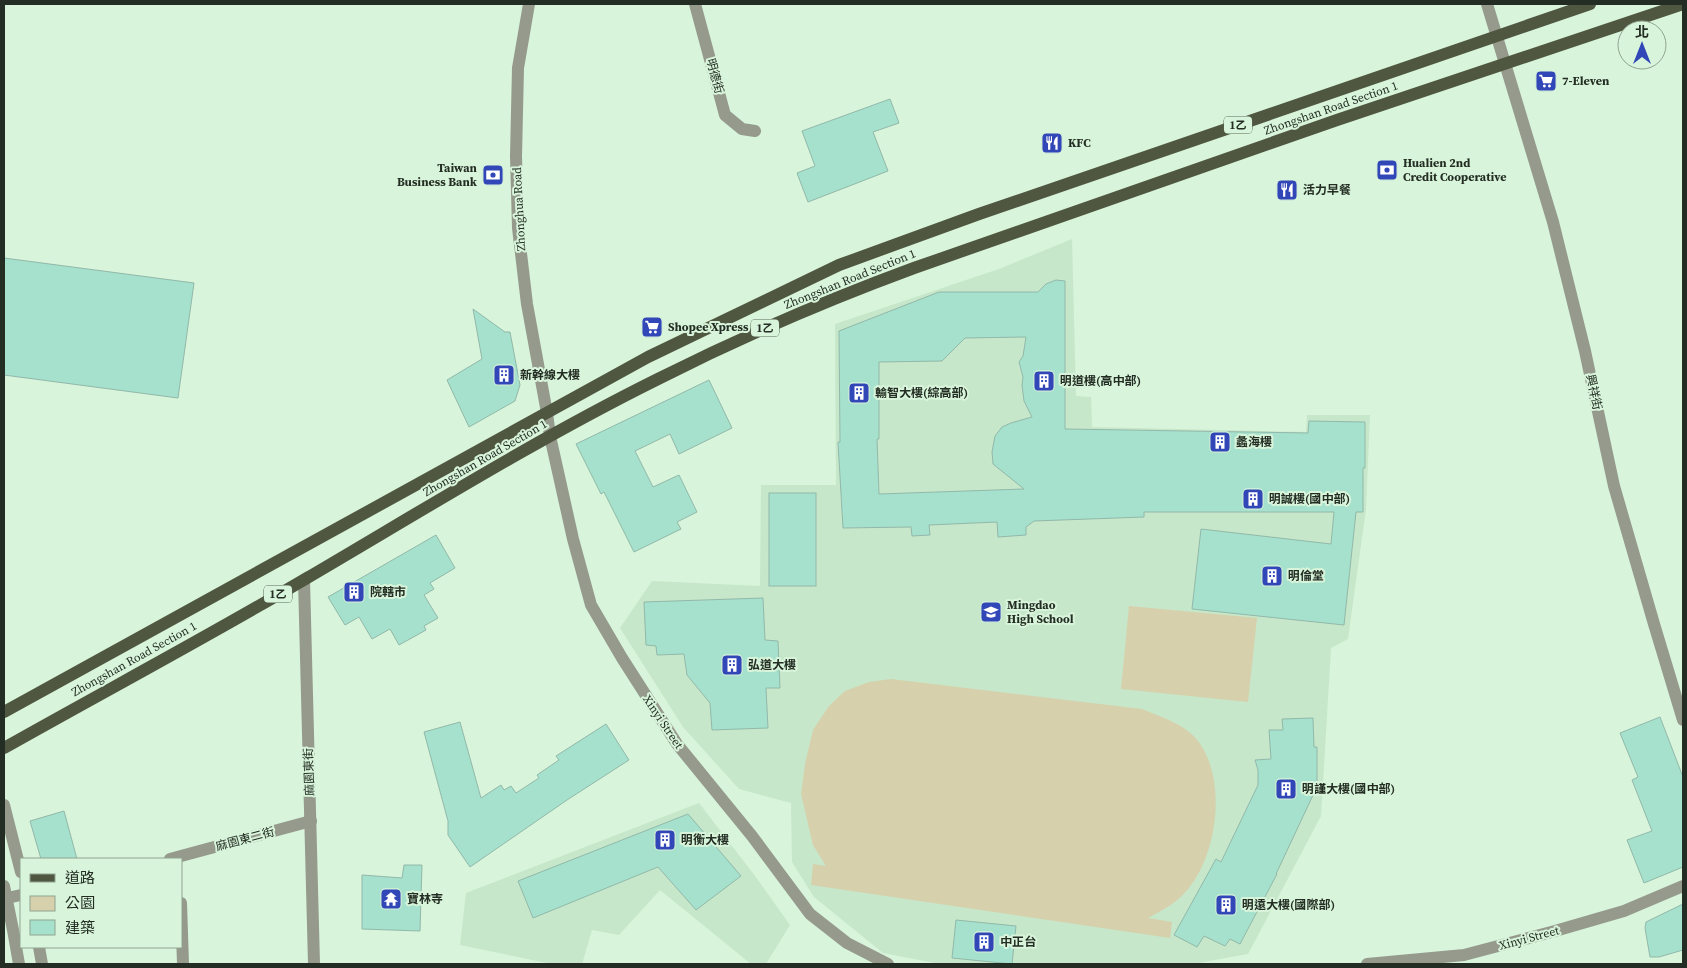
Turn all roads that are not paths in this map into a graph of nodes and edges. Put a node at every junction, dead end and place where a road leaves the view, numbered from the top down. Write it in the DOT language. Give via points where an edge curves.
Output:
graph roads {
  1 [pos="529,4"];
  2 [pos="695,4"];
  3 [pos="1488,4"];
  4 [pos="1590,4"];
  5 [pos="1683,4"];
  6 [pos="1497,36"];
  7 [pos="1506,64"];
  8 [pos="755,131"];
  9 [pos="547,413"];
  10 [pos="550,436"];
  11 [pos="304,580"];
  12 [pos="4,712"];
  13 [pos="1683,718"];
  14 [pos="4,748"];
  15 [pos="4,805"];
  16 [pos="311,821"];
  17 [pos="177,858"];
  18 [pos="20,868"];
  19 [pos="1683,886"];
  20 [pos="5,892"];
  21 [pos="20,895"];
  22 [pos="182,934"];
  23 [pos="39,948"];
  24 [pos="19,964"];
  25 [pos="42,964"];
  26 [pos="183,964"];
  27 [pos="314,964"];
  28 [pos="888,964"];
  29 [pos="1367,964"];
  1 -- 9 [label="street, Zhonghua Road" via="518,68 518,228 526,304"];
  2 -- 8 [label="street, 明德街" via="725,115 742,129"];
  3 -- 6 [label="street, 興祥街"];
  4 -- 6 [label="main road, Zhongshan Road Section 1 / 1乙"];
  5 -- 7 [label="main road, Zhongshan Road Section 1 / 1乙"];
  6 -- 7 [label="street, 興祥街"];
  6 -- 9 [label="main road, Zhongshan Road Section 1 / 1乙" via="839,265 648,357"];
  7 -- 10 [label="main road, Zhongshan Road Section 1 / 1乙" via="846,293 658,379"];
  7 -- 13 [label="street, 興祥街" via="1553,222 1614,486"];
  9 -- 10 [label="street, Xinyi Street"];
  9 -- 12 [label="main road, Zhongshan Road Section 1 / 1乙"];
  10 -- 11 [label="main road, Zhongshan Road Section 1 / 1乙"];
  10 -- 28 [label="street, Xinyi Street" via="591,605 677,744 810,914 847,943"];
  11 -- 14 [label="main road, Zhongshan Road Section 1 / 1乙"];
  11 -- 16 [label="street, 麻園東街"];
  15 -- 18 [label="street"];
  16 -- 17 [label="street, 麻園東二街"];
  16 -- 27 [label="street, 麻園東街"];
  19 -- 29 [label="street, Xinyi Street" via="1624,911 1464,955"];
  20 -- 21 [label="street"];
  20 -- 24 [label="street"];
  22 -- 26 [label="street"];
  23 -- 25 [label="street"];
}
